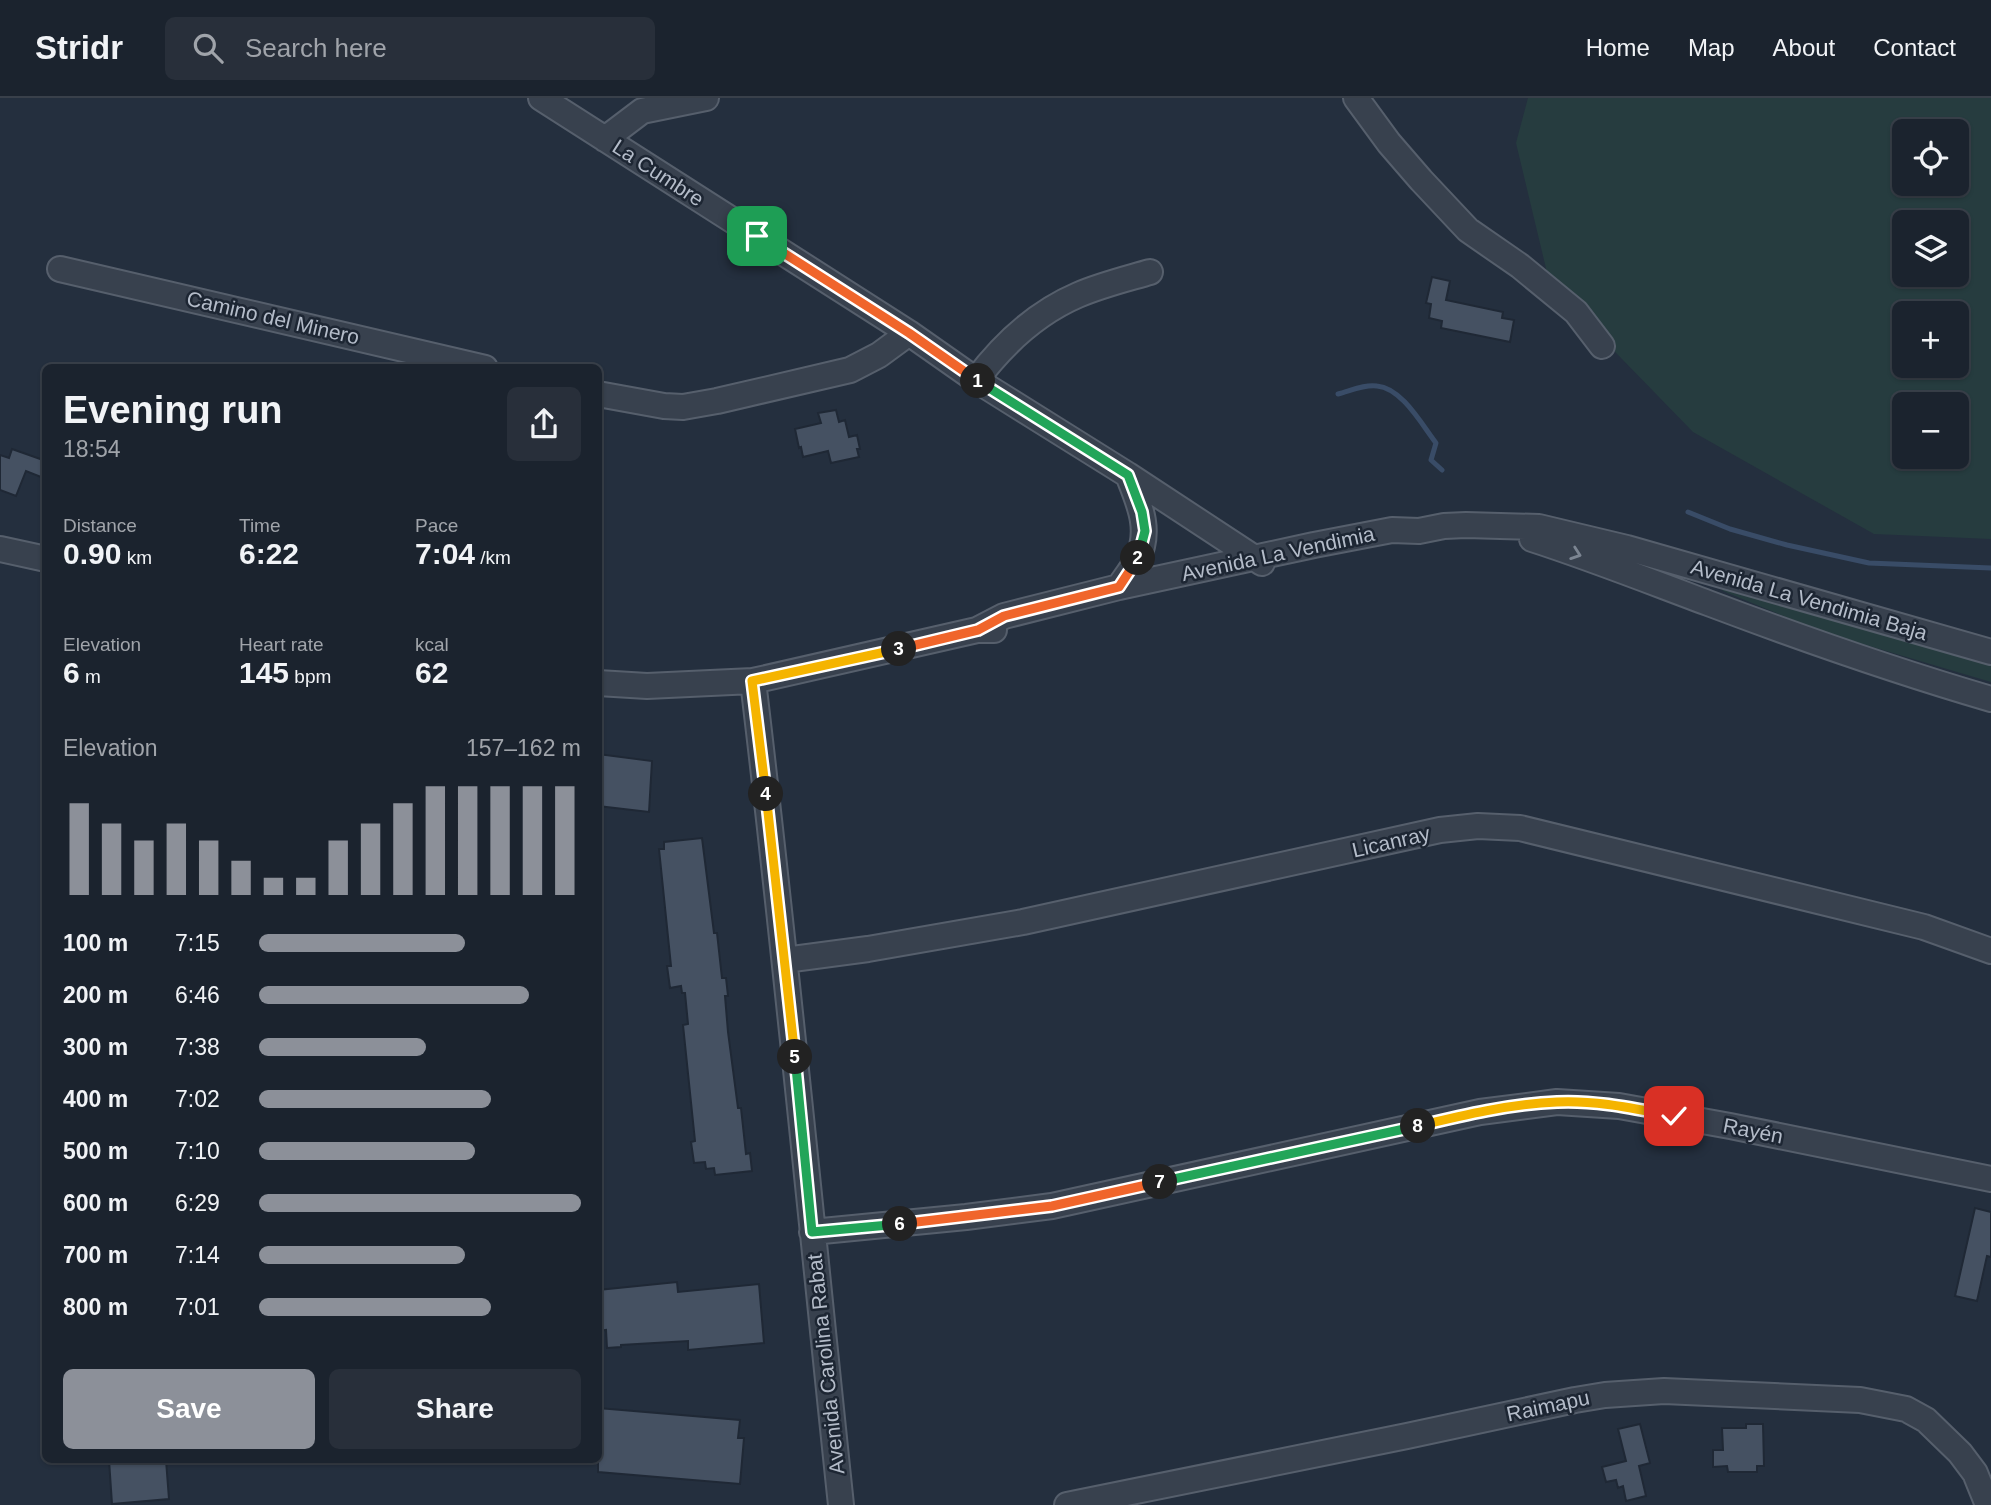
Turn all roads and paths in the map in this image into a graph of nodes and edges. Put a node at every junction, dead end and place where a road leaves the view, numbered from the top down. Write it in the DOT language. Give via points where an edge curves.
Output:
graph roads {
  1 [pos="541,98"];
  2 [pos="706,98"];
  3 [pos="1356,98"];
  4 [pos="605,139"];
  5 [pos="60,269"];
  6 [pos="1150,272"];
  7 [pos="909,333"];
  8 [pos="1602,346"];
  9 [pos="468,364"];
  10 [pos="976,380"];
  11 [pos="602,395"];
  12 [pos="1128,475"];
  13 [pos="1488,525"];
  14 [pos="1627,548"];
  15 [pos="0,549"];
  16 [pos="42,558"];
  17 [pos="1263,564"];
  18 [pos="1119,587"];
  19 [pos="1707,603"];
  20 [pos="978,630"];
  21 [pos="1991,652"];
  22 [pos="752,681"];
  23 [pos="602,683"];
  24 [pos="1991,699"];
  25 [pos="1991,951"];
  26 [pos="785,960"];
  27 [pos="1991,1179"];
  28 [pos="812,1232"];
  29 [pos="841,1505"];
  30 [pos="1067,1505"];
  31 [pos="1988,1505"];
  1 -- 4 [label="street, La Cumbre"];
  2 -- 4 [label="street" via="642,111"];
  3 -- 8 [label="street" via="1389,143 1468,230 1576,312"];
  4 -- 7 [label="street, La Cumbre"];
  5 -- 9 [label="street, Camino del Minero"];
  6 -- 10 [label="street" via="1079,294 1046,312 1016,334"];
  7 -- 10 [label="street, La Cumbre"];
  7 -- 11 [label="street" via="850,370 717,401 664,406"];
  10 -- 12 [label="street, La Cumbre"];
  12 -- 17 [label="street, La Cumbre"];
  12 -- 18 [label="street" via="1145,531 1138,559"];
  13 -- 14 [label="street, Avenida La Vendimia Baja" via="1539,527"];
  13 -- 17 [label="street, Avenida La Vendimia" via="1444,526 1394,542"];
  13 -- 19 [label="street, Avenida La Vendimia Baja, one-way"];
  14 -- 19 [label="street, Avenida La Vendimia Baja"];
  14 -- 21 [label="street, Avenida La Vendimia Baja"];
  15 -- 16 [label="street"];
  17 -- 18 [label="street, Avenida La Vendimia"];
  17 -- 20 [label="street, Avenida La Vendimia" via="1006,629"];
  18 -- 20 [label="street, Avenida La Vendimia" via="1004,616"];
  19 -- 24 [label="street, Avenida La Vendimia Baja"];
  20 -- 22 [label="street, Avenida La Vendimia"];
  22 -- 23 [label="street, Avenida La Vendimia" via="647,687"];
  22 -- 26 [label="street, Avenida Carolina Rabat"];
  25 -- 26 [label="street, Licanray" via="1924,927 1520,828 1478,826 1440,830 1023,922"];
  26 -- 28 [label="street, Avenida Carolina Rabat"];
  27 -- 28 [label="street, Rayén" via="1644,1110 1557,1102 1480,1112 1052,1206"];
  28 -- 29 [label="street, Avenida Carolina Rabat"];
  30 -- 31 [label="street, Raimapu" via="1583,1398 1664,1391 1860,1400 1906,1409 1926,1420 1960,1453 1975,1473"];
}
